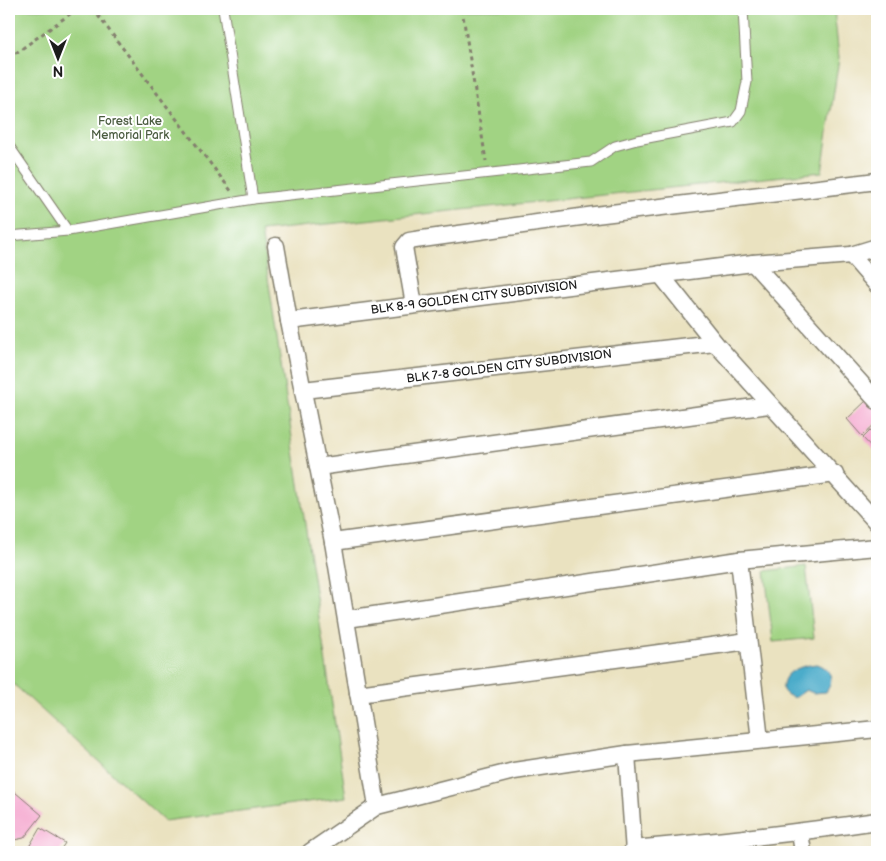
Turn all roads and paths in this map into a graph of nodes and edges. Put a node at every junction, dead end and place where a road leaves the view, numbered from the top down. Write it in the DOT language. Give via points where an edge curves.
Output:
graph roads {
  1 [pos="77,9"];
  2 [pos="93,9"];
  3 [pos="223,9"];
  4 [pos="462,9"];
  5 [pos="742,9"];
  6 [pos="9,58"];
  7 [pos="9,146"];
  8 [pos="488,174"];
  9 [pos="877,181"];
  10 [pos="253,199"];
  11 [pos="239,201"];
  12 [pos="68,231"];
  13 [pos="9,236"];
  14 [pos="276,246"];
  15 [pos="877,247"];
  16 [pos="851,255"];
  17 [pos="753,263"];
  18 [pos="660,274"];
  19 [pos="877,285"];
  20 [pos="414,305"];
  21 [pos="288,321"];
  22 [pos="715,343"];
  23 [pos="304,390"];
  24 [pos="877,400"];
  25 [pos="769,405"];
  26 [pos="318,468"];
  27 [pos="835,474"];
  28 [pos="877,523"];
  29 [pos="333,542"];
  30 [pos="877,547"];
  31 [pos="739,560"];
  32 [pos="347,619"];
  33 [pos="748,641"];
  34 [pos="358,694"];
  35 [pos="877,729"];
  36 [pos="760,740"];
  37 [pos="627,754"];
  38 [pos="378,806"];
  39 [pos="877,821"];
  40 [pos="800,833"];
  41 [pos="715,847"];
  42 [pos="634,850"];
  43 [pos="310,852"];
  44 [pos="803,852"];
  1 -- 6 [label="path"];
  2 -- 11 [label="path"];
  3 -- 10 [label="lane"];
  4 -- 8 [label="path"];
  5 -- 8 [label="lane" via="746,82 741,111 733,122 616,146 591,162"];
  7 -- 12 [label="lane"];
  8 -- 10 [label="lane"];
  9 -- 20 [label="street" via="415,240 404,247"];
  10 -- 11 [label="lane"];
  11 -- 12 [label="lane"];
  12 -- 13 [label="lane"];
  14 -- 21 [label="street"];
  15 -- 16 [label="street, BLK 8-9 GOLDEN CITY SUBDIVISION"];
  16 -- 17 [label="street, BLK 8-9 GOLDEN CITY SUBDIVISION"];
  16 -- 19 [label="street"];
  17 -- 18 [label="street, BLK 8-9 GOLDEN CITY SUBDIVISION"];
  17 -- 24 [label="street"];
  18 -- 20 [label="street, BLK 8-9 GOLDEN CITY SUBDIVISION"];
  18 -- 22 [label="street"];
  20 -- 21 [label="street, BLK 8-9 GOLDEN CITY SUBDIVISION"];
  21 -- 23 [label="street"];
  22 -- 23 [label="street, BLK 7-8 GOLDEN CITY SUBDIVISION"];
  22 -- 25 [label="street"];
  23 -- 26 [label="street"];
  25 -- 26 [label="street"];
  25 -- 27 [label="street"];
  26 -- 29 [label="street"];
  27 -- 28 [label="street"];
  27 -- 29 [label="street"];
  29 -- 32 [label="street"];
  30 -- 31 [label="street"];
  31 -- 32 [label="street"];
  31 -- 33 [label="street"];
  32 -- 34 [label="street"];
  33 -- 34 [label="street"];
  33 -- 36 [label="street"];
  34 -- 38 [label="street"];
  35 -- 36 [label="street"];
  36 -- 37 [label="street"];
  37 -- 38 [label="street" via="514,771"];
  37 -- 42 [label="street"];
  38 -- 43 [label="street"];
  39 -- 40 [label="street"];
  40 -- 41 [label="street"];
  40 -- 44 [label="street"];
  41 -- 42 [label="street"];
}
